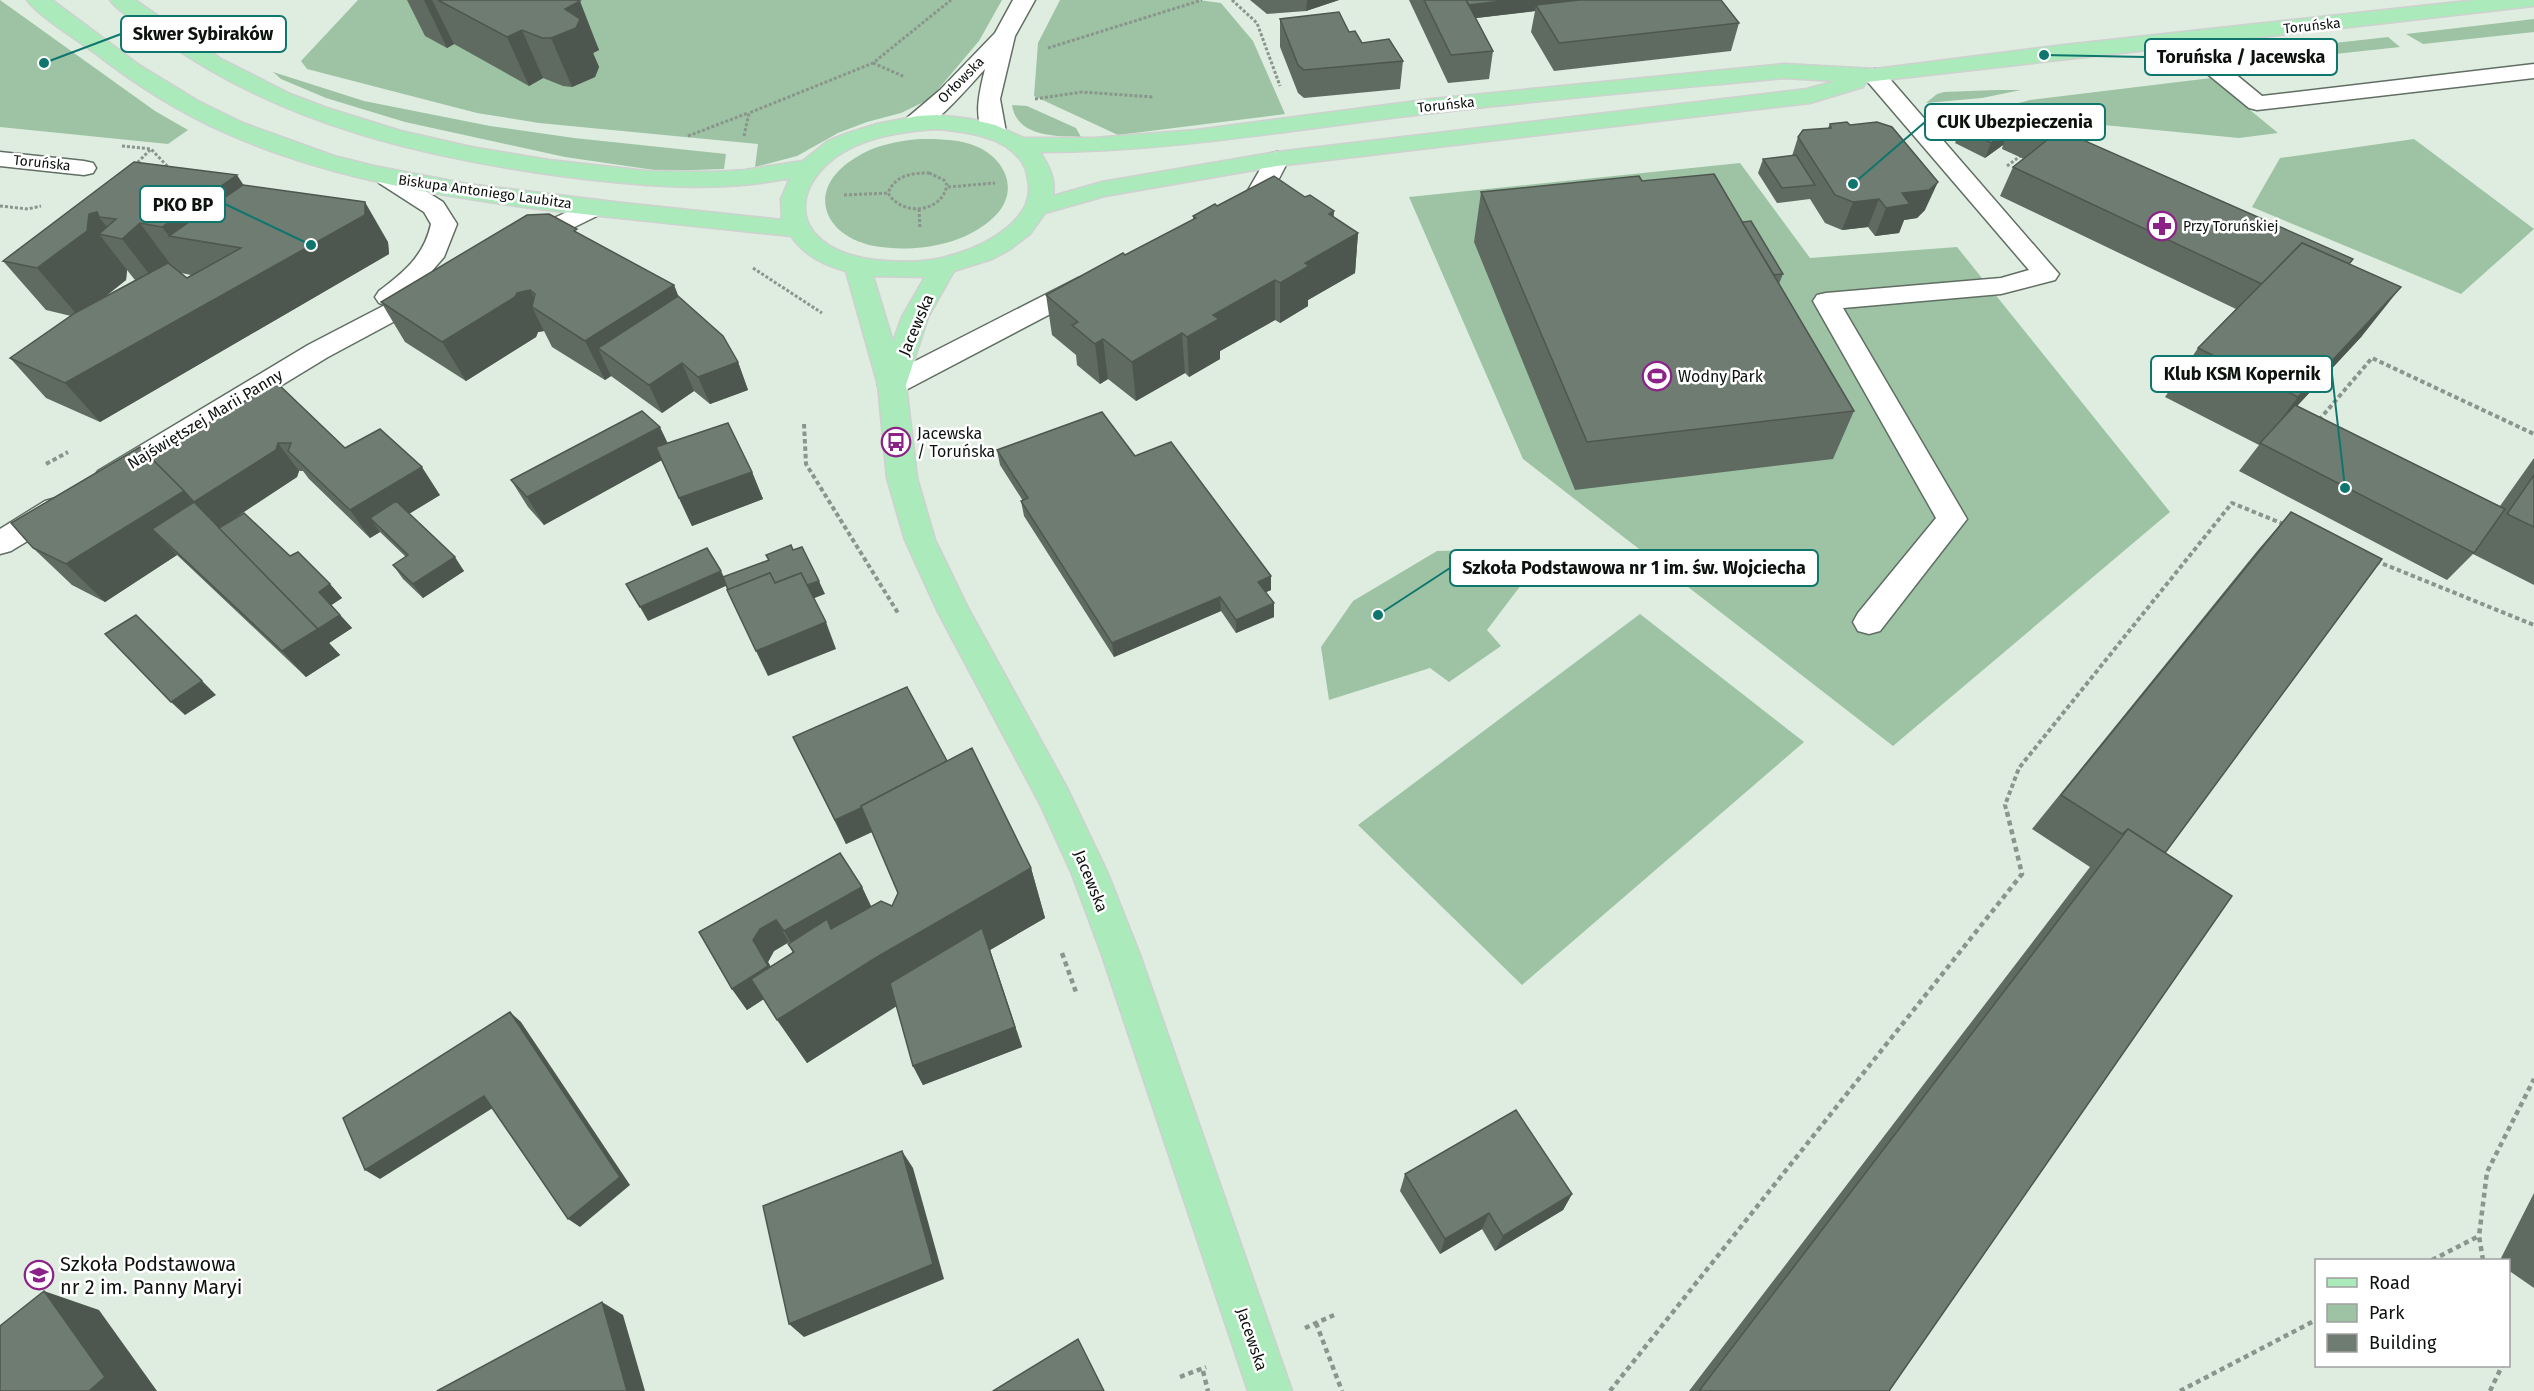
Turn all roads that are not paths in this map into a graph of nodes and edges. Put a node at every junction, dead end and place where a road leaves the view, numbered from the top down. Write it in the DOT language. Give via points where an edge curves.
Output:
graph roads {
  1 [pos="38,0"];
  2 [pos="121,0"];
  3 [pos="1024,0"];
  4 [pos="2534,0"];
  5 [pos="1004,36"];
  6 [pos="2180,40"];
  7 [pos="2534,71"];
  8 [pos="1875,76"];
  9 [pos="915,123"];
  10 [pos="994,132"];
  11 [pos="1018,145"];
  12 [pos="0,159"];
  13 [pos="1277,159"];
  14 [pos="810,167"];
  15 [pos="84,168"];
  16 [pos="388,178"];
  17 [pos="1037,207"];
  18 [pos="594,208"];
  19 [pos="1215,218"];
  20 [pos="799,230"];
  21 [pos="507,250"];
  22 [pos="857,266"];
  23 [pos="944,266"];
  24 [pos="1111,272"];
  25 [pos="444,283"];
  26 [pos="318,351"];
  27 [pos="892,385"];
  28 [pos="0,543"];
  29 [pos="1869,622"];
  30 [pos="1270,1391"];
  1 -- 16 [label="main road, Biskupa Antoniego Laubitza" via="189,106 328,163"];
  2 -- 14 [label="main road" via="243,81 376,133 520,163 639,178 734,179 774,176"];
  3 -- 5 [label="street, Orłowska"];
  4 -- 6 [label="main road, Toruńska"];
  5 -- 9 [label="street, Orłowska" via="948,95"];
  5 -- 10 [label="street, Orłowska" via="989,99"];
  6 -- 7 [label="street" via="2257,103"];
  6 -- 8 [label="main road, Toruńska"];
  8 -- 11 [label="main road, Toruńska" via="1784,71 1432,106 1196,137 1094,145"];
  8 -- 13 [label="main road, Toruńska" via="1810,96"];
  8 -- 29 [label="street" via="2046,274 2001,286 1826,301 1952,519"];
  9 -- 10 [label="main road" via="957,123"];
  9 -- 14 [label="main road" via="845,142"];
  10 -- 11 [label="main road"];
  11 -- 17 [label="main road" via="1038,166 1042,193"];
  12 -- 15 [label="street, Toruńska"];
  13 -- 17 [label="main road, Toruńska" via="1102,189"];
  13 -- 19 [label="street" via="1257,197"];
  14 -- 20 [label="main road" via="793,197 792,214"];
  16 -- 18 [label="main road, Biskupa Antoniego Laubitza"];
  16 -- 26 [label="street, Najświętszej Marii Panny" via="434,207 444,224 441,238 427,265"];
  17 -- 23 [label="main road" via="1018,232 986,252"];
  18 -- 20 [label="main road, Biskupa Antoniego Laubitza"];
  18 -- 21 [label="street"];
  20 -- 22 [label="main road" via="812,245 831,257"];
  22 -- 23 [label="main road" via="888,270"];
  22 -- 27 [label="main road, Jacewska"];
  23 -- 27 [label="main road, Jacewska" via="915,317"];
  24 -- 27 [label="street"];
  25 -- 26 [label="street, Najświętszej Marii Panny"];
  26 -- 28 [label="street, Najświętszej Marii Panny"];
  27 -- 30 [label="main road, Jacewska" via="902,478 920,540 953,610 1055,798 1090,874"];
}
